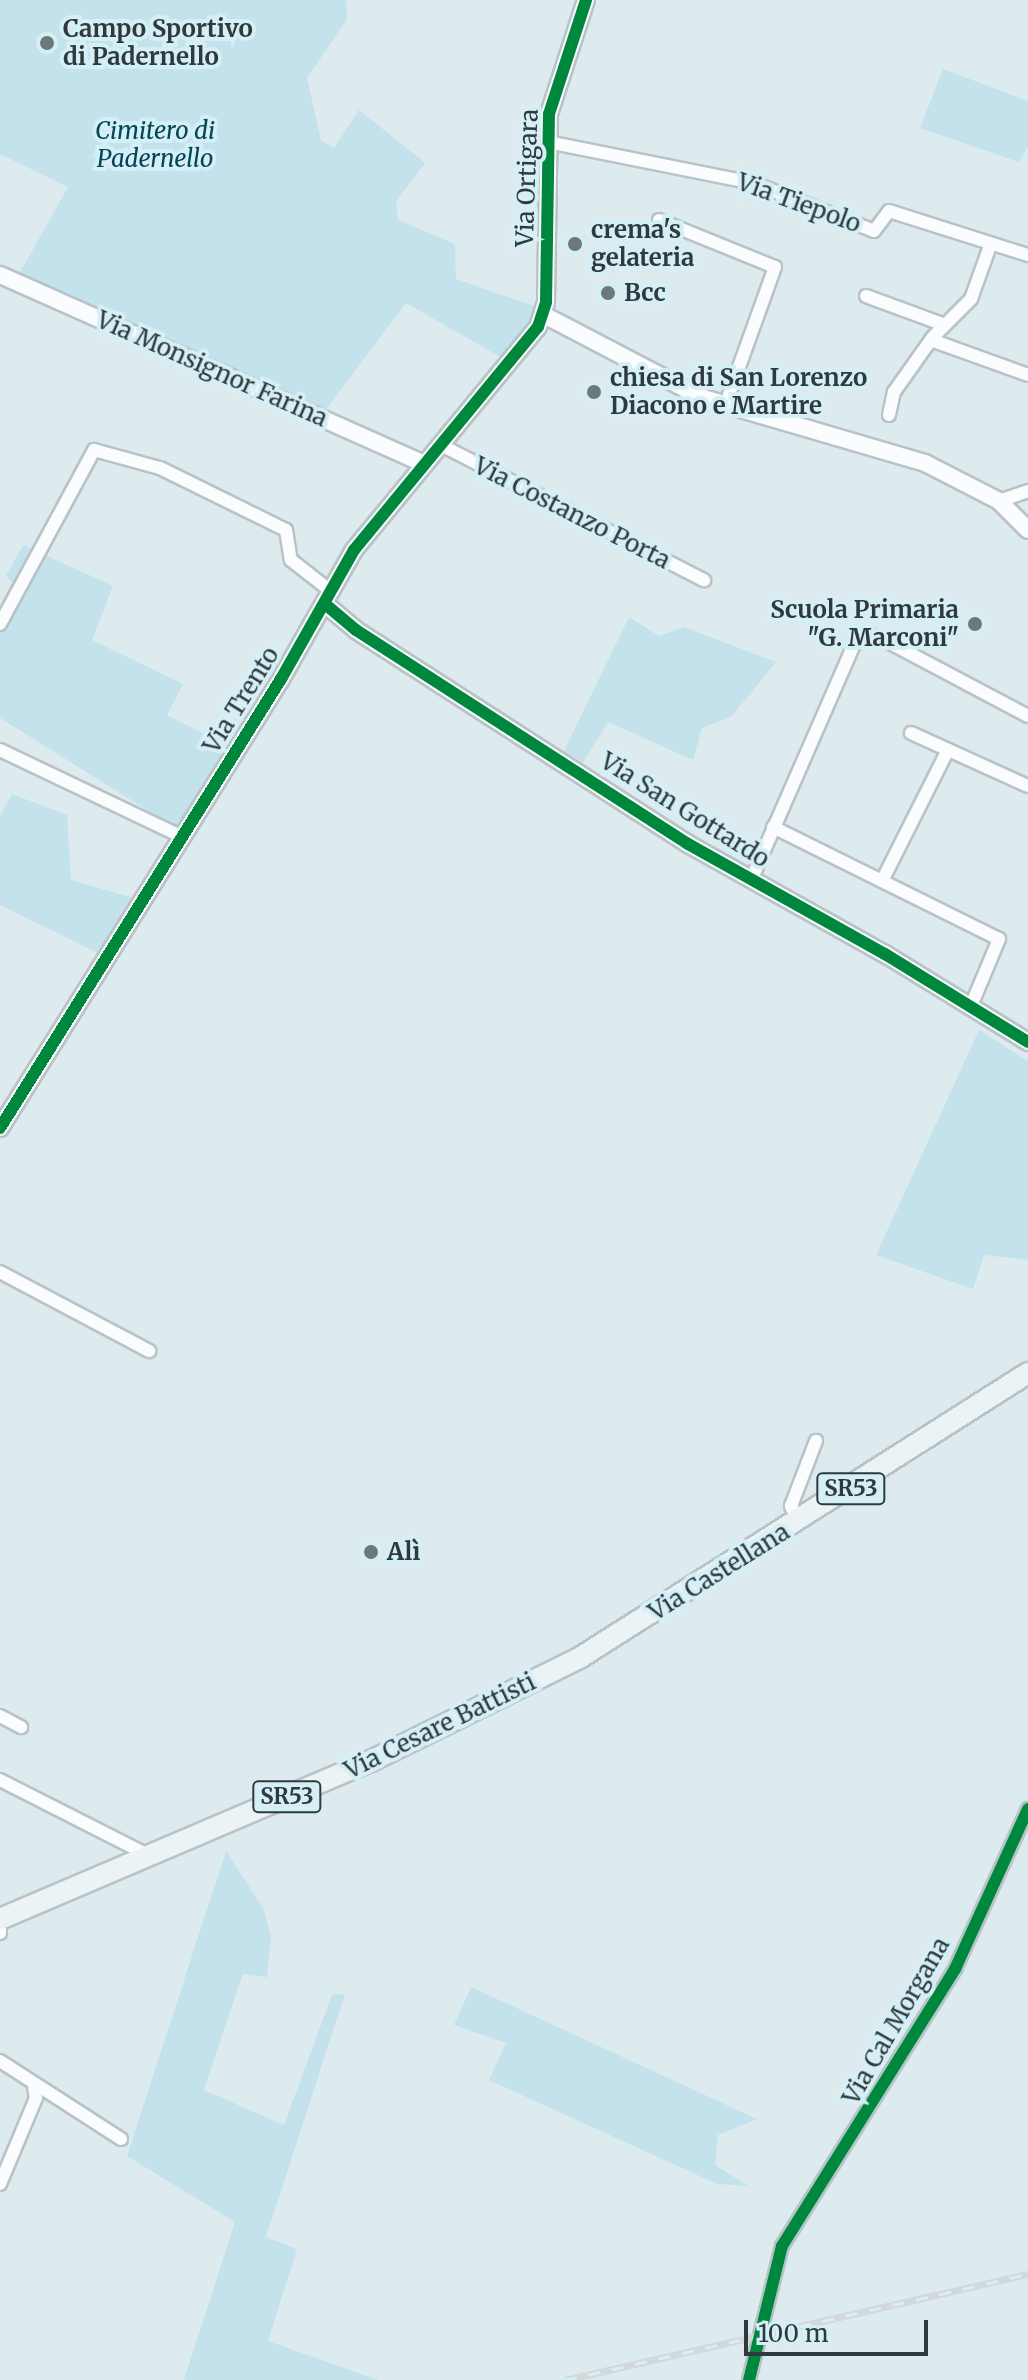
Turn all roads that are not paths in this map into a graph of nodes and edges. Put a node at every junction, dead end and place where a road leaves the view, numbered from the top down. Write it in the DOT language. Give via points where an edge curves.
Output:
graph roads {
  1 [pos="586,0"];
  2 [pos="548,142"];
  3 [pos="659,220"];
  4 [pos="990,246"];
  5 [pos="1028,255"];
  6 [pos="0,275"];
  7 [pos="866,296"];
  8 [pos="544,315"];
  9 [pos="945,325"];
  10 [pos="931,340"];
  11 [pos="1028,375"];
  12 [pos="725,406"];
  13 [pos="889,415"];
  14 [pos="441,445"];
  15 [pos="424,464"];
  16 [pos="1028,491"];
  17 [pos="999,501"];
  18 [pos="1028,530"];
  19 [pos="704,580"];
  20 [pos="329,598"];
  21 [pos="0,624"];
  22 [pos="1028,716"];
  23 [pos="911,733"];
  24 [pos="0,750"];
  25 [pos="948,750"];
  26 [pos="1028,786"];
  27 [pos="773,827"];
  28 [pos="180,836"];
  29 [pos="752,878"];
  30 [pos="882,881"];
  31 [pos="971,1006"];
  32 [pos="1028,1042"];
  33 [pos="0,1128"];
  34 [pos="0,1272"];
  35 [pos="149,1351"];
  36 [pos="1028,1373"];
  37 [pos="816,1441"];
  38 [pos="799,1522"];
  39 [pos="611,1639"];
  40 [pos="0,1716"];
  41 [pos="21,1727"];
  42 [pos="0,1780"];
  43 [pos="1028,1809"];
  44 [pos="148,1855"];
  45 [pos="0,1919"];
  46 [pos="0,2061"];
  47 [pos="34,2087"];
  48 [pos="121,2139"];
  49 [pos="0,2184"];
  50 [pos="749,2380"];
  1 -- 2 [label="street, Via Ortigara" via="557,80"];
  2 -- 4 [label="street, Via Tiepolo" via="754,183 874,231 889,211"];
  2 -- 8 [label="street, Via Ortigara"];
  3 -- 12 [label="street" via="775,267"];
  4 -- 5 [label="street, Via Tiepolo"];
  4 -- 9 [label="street" via="971,299"];
  6 -- 15 [label="street, Via Monsignor Farina"];
  7 -- 9 [label="street"];
  8 -- 12 [label="street" via="676,386"];
  8 -- 14 [label="street, Via Trento" via="521,351"];
  9 -- 10 [label="street"];
  10 -- 11 [label="street"];
  10 -- 13 [label="street" via="894,392"];
  12 -- 17 [label="street" via="925,463"];
  14 -- 15 [label="street, Via Trento"];
  14 -- 19 [label="street, Via Costanzo Porta"];
  15 -- 20 [label="street, Via Trento" via="367,532"];
  16 -- 17 [label="street"];
  17 -- 18 [label="street"];
  20 -- 21 [label="street" via="291,560 286,530 160,468 94,450"];
  20 -- 28 [label="street, Via Trento"];
  20 -- 29 [label="street, Via San Gottardo" via="356,630 631,807"];
  22 -- 27 [label="street" via="877,636 854,644"];
  23 -- 25 [label="street"];
  24 -- 28 [label="street"];
  25 -- 26 [label="street"];
  25 -- 30 [label="street"];
  27 -- 29 [label="street"];
  27 -- 30 [label="street"];
  28 -- 33 [label="street, Via Trento"];
  29 -- 31 [label="street, Via San Gottardo"];
  30 -- 31 [label="street" via="999,939"];
  31 -- 32 [label="street, Via San Gottardo"];
  34 -- 35 [label="street"];
  36 -- 38 [label="main road, Via Castellana / SR53"];
  37 -- 38 [label="street" via="791,1506"];
  38 -- 39 [label="main road, Via Castellana / SR53"];
  39 -- 44 [label="main road, Via Cesare Battisti / SR53" via="373,1760"];
  40 -- 41 [label="street"];
  42 -- 44 [label="street"];
  43 -- 50 [label="street, Via Cal Morgana" via="955,1969 782,2246"];
  44 -- 45 [label="main road, Via Cesare Battisti / SR53"];
  46 -- 47 [label="street"];
  47 -- 48 [label="street"];
  47 -- 49 [label="street" via="36,2098"];
}
